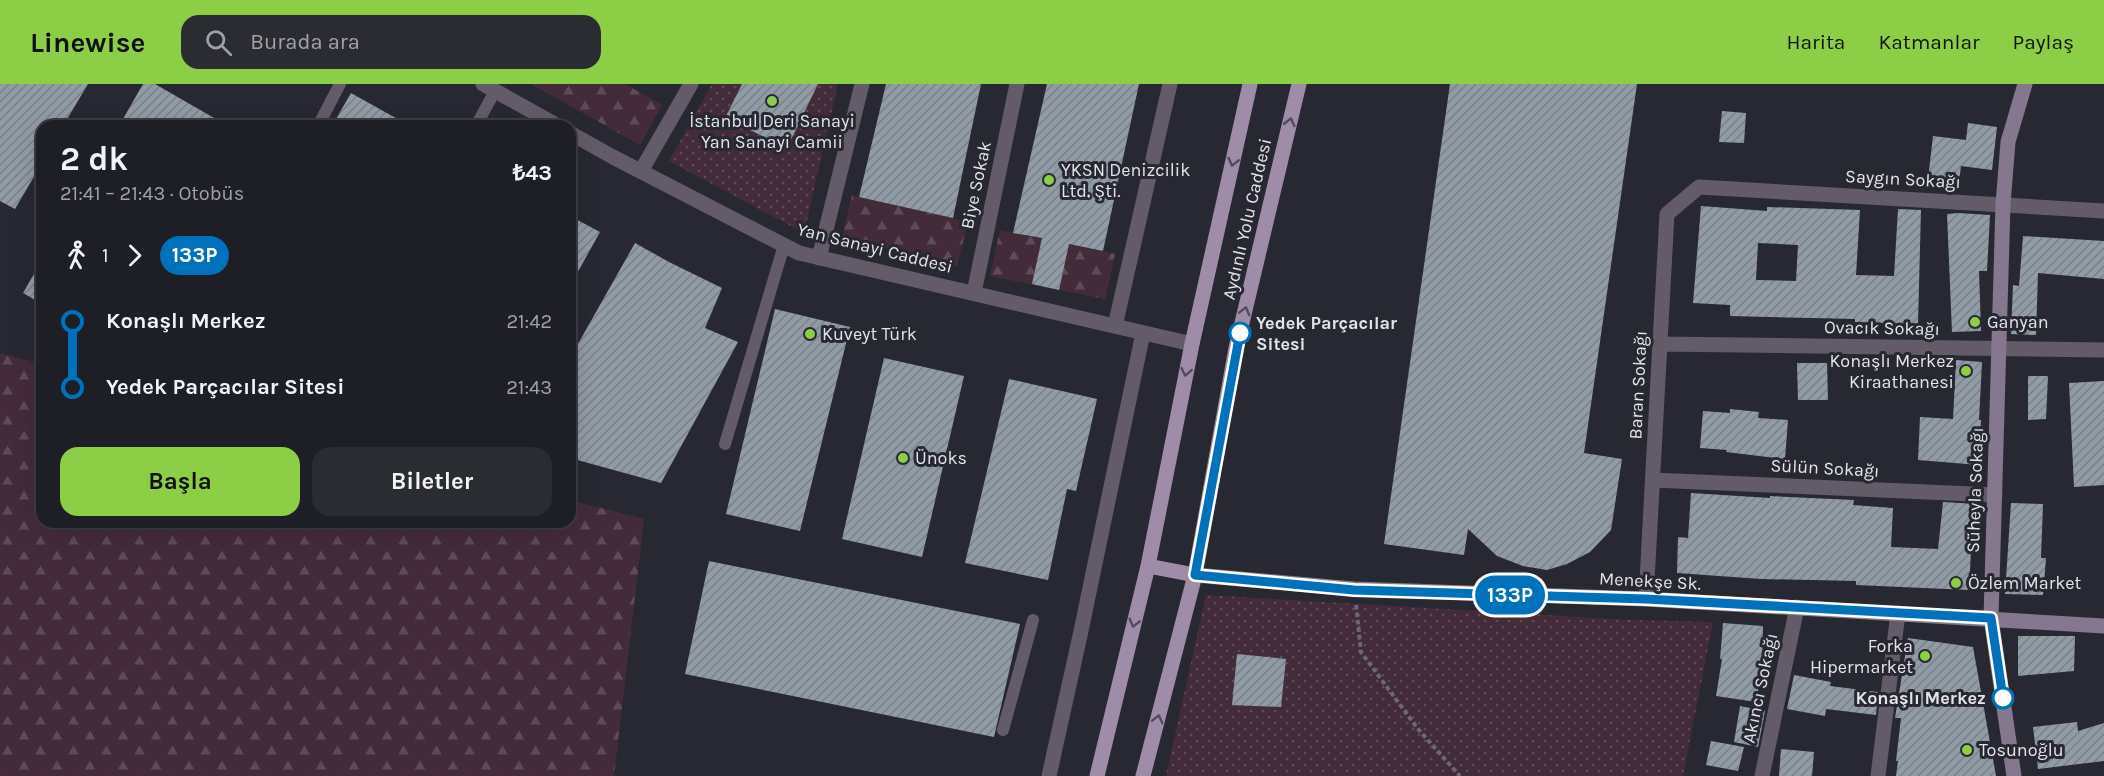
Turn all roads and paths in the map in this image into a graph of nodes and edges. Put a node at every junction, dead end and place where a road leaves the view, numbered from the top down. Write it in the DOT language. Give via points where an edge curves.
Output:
graph roads {
  1 [pos="340,84"];
  2 [pos="516,84"];
  3 [pos="691,84"];
  4 [pos="862,84"];
  5 [pos="1017,84"];
  6 [pos="1170,84"];
  7 [pos="1250,84"];
  8 [pos="1299,84"];
  9 [pos="2025,84"];
  10 [pos="496,91"];
  11 [pos="321,120"];
  12 [pos="479,120"];
  13 [pos="547,120"];
  14 [pos="576,136"];
  15 [pos="641,171"];
  16 [pos="1699,187"];
  17 [pos="2003,204"];
  18 [pos="2104,211"];
  19 [pos="784,245"];
  20 [pos="819,258"];
  21 [pos="974,293"];
  22 [pos="1115,326"];
  23 [pos="1143,333"];
  24 [pos="1192,344"];
  25 [pos="1660,344"];
  26 [pos="1999,349"];
  27 [pos="2104,350"];
  28 [pos="725,444"];
  29 [pos="1653,480"];
  30 [pos="1995,495"];
  31 [pos="1148,566"];
  32 [pos="1195,575"];
  33 [pos="1354,590"];
  34 [pos="1646,599"];
  35 [pos="1797,608"];
  36 [pos="1898,613"];
  37 [pos="1991,618"];
  38 [pos="1033,621"];
  39 [pos="2104,626"];
  40 [pos="1003,730"];
  41 [pos="1049,776"];
  42 [pos="1097,776"];
  43 [pos="1143,776"];
  44 [pos="1460,776"];
  45 [pos="1762,776"];
  46 [pos="1878,776"];
  47 [pos="2014,776"];
  1 -- 11 [label="lane"];
  2 -- 10 [label="street"];
  3 -- 15 [label="street"];
  4 -- 20 [label="street"];
  5 -- 21 [label="street, Biye Sokak"];
  6 -- 22 [label="street"];
  7 -- 24 [label="main road, Aydınlı Yolu Caddesi, one-way"];
  32 -- 8 [label="main road, Aydınlı Yolu Caddesi, one-way" via="1236,348"];
  9 -- 17 [label="street, Süheyla Sokağı" via="2008,142"];
  10 -- 12 [label="lane"];
  10 -- 13 [label="street"];
  14 -- 15 [label="street, Yan Sanayi Caddesi"];
  15 -- 19 [label="street, Yan Sanayi Caddesi"];
  16 -- 17 [label="street, Saygın Sokağı"];
  16 -- 25 [label="street, Baran Sokağı" via="1667,214"];
  17 -- 18 [label="street, Saygın Sokağı"];
  17 -- 26 [label="street, Süheyla Sokağı"];
  19 -- 20 [label="street, Yan Sanayi Caddesi"];
  19 -- 28 [label="lane"];
  20 -- 21 [label="street, Yan Sanayi Caddesi"];
  21 -- 22 [label="street, Yan Sanayi Caddesi"];
  22 -- 23 [label="street, Yan Sanayi Caddesi"];
  23 -- 24 [label="street, Yan Sanayi Caddesi"];
  23 -- 41 [label="street"];
  24 -- 31 [label="main road, Aydınlı Yolu Caddesi, one-way"];
  25 -- 26 [label="street, Ovacık Sokağı"];
  25 -- 29 [label="street, Baran Sokağı"];
  26 -- 27 [label="street, Ovacık Sokağı"];
  26 -- 30 [label="street, Süheyla Sokağı"];
  29 -- 30 [label="street, Sülün Sokağı"];
  29 -- 34 [label="street, Baran Sokağı"];
  30 -- 37 [label="street, Süheyla Sokağı"];
  31 -- 32 [label="main road"];
  31 -- 42 [label="main road, Aydınlı Yolu Caddesi, one-way"];
  32 -- 33 [label="street, Menekşe Sk."];
  43 -- 32 [label="main road, Aydınlı Yolu Caddesi, one-way"];
  33 -- 34 [label="street, Menekşe Sk."];
  33 -- 44 [label="path" via="1361,652 1418,729"];
  34 -- 35 [label="street, Menekşe Sk."];
  35 -- 36 [label="street, Menekşe Sk."];
  35 -- 45 [label="street, Akıncı Sokağı"];
  36 -- 37 [label="street, Menekşe Sk."];
  36 -- 46 [label="street"];
  37 -- 39 [label="street, Menekşe Sk."];
  37 -- 47 [label="street, Süheyla Sokağı"];
  38 -- 40 [label="lane"];
}
